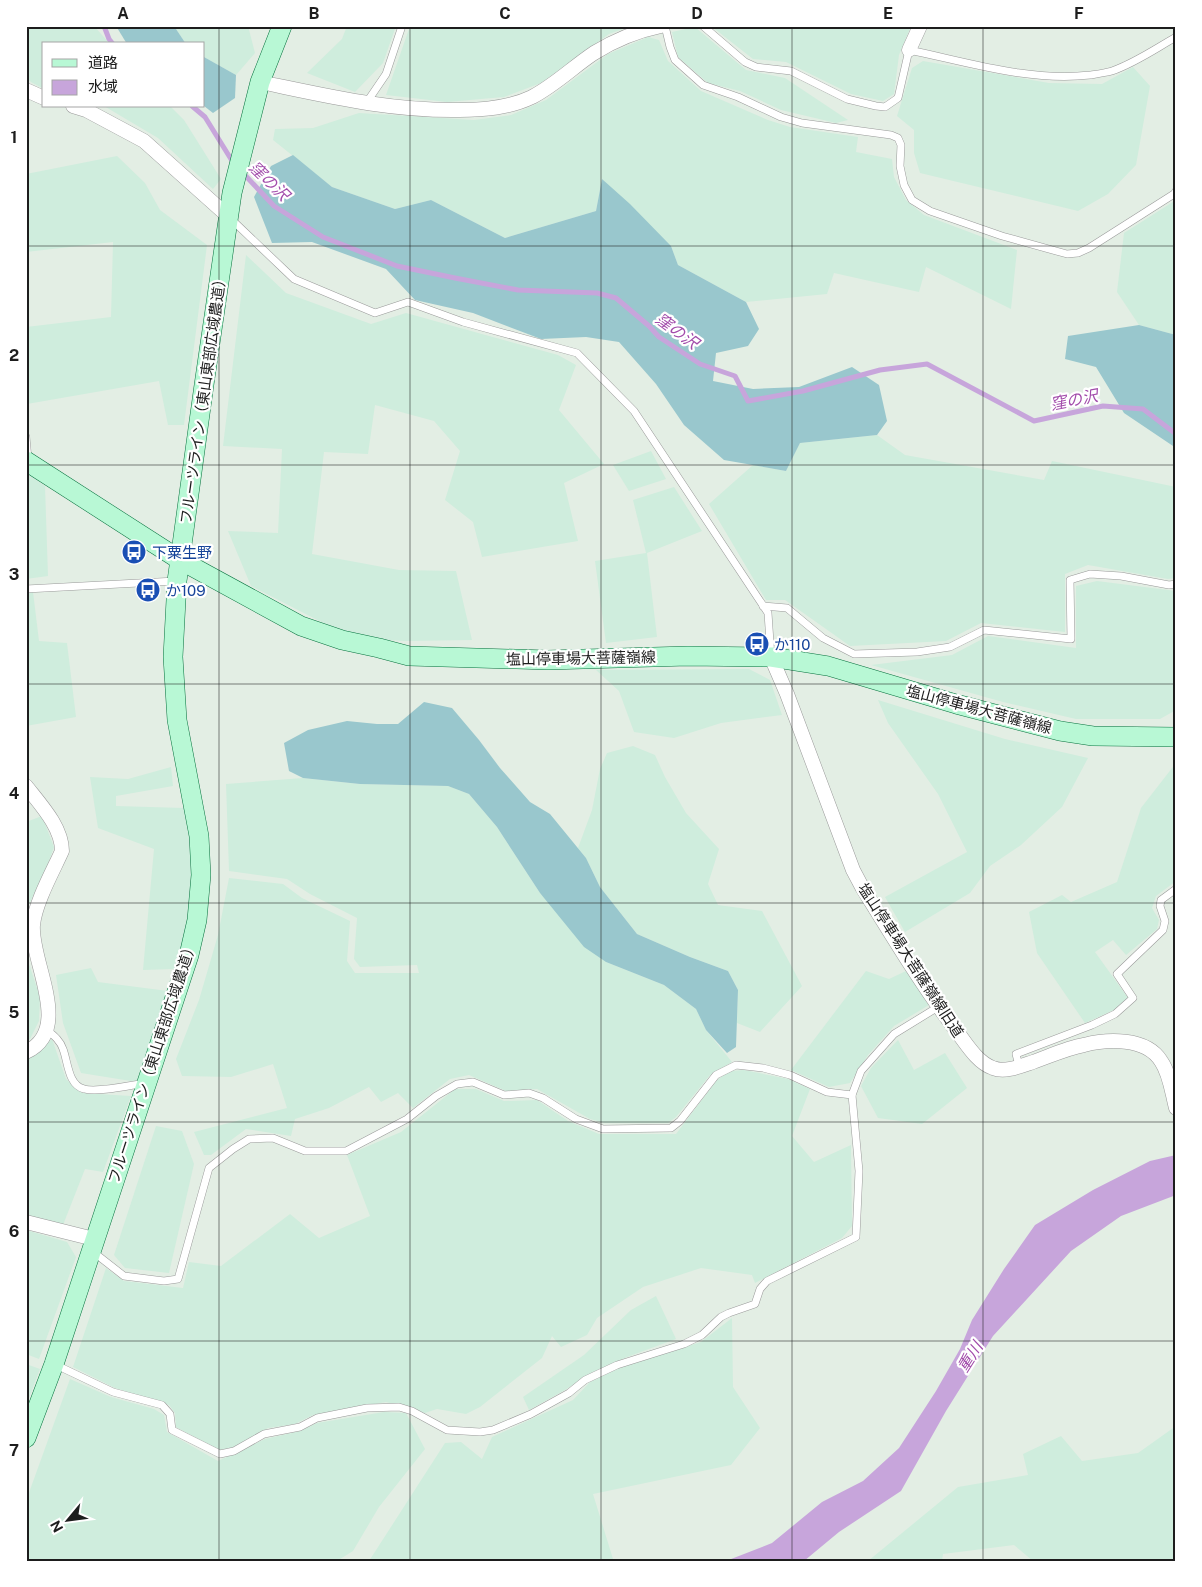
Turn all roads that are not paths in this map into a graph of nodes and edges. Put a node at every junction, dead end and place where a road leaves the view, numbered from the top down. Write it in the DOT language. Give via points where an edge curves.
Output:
graph roads {
  1 [pos="282,26"];
  2 [pos="402,26"];
  3 [pos="661,26"];
  4 [pos="665,26"];
  5 [pos="703,26"];
  6 [pos="920,26"];
  7 [pos="1176,37"];
  8 [pos="909,50"];
  9 [pos="260,82"];
  10 [pos="26,90"];
  11 [pos="42,98"];
  12 [pos="42,98"];
  13 [pos="26,104"];
  14 [pos="366,104"];
  15 [pos="80,108"];
  16 [pos="1176,191"];
  17 [pos="229,217"];
  18 [pos="26,437"];
  19 [pos="28,462"];
  20 [pos="180,560"];
  21 [pos="177,581"];
  22 [pos="1176,584"];
  23 [pos="26,589"];
  24 [pos="763,606"];
  25 [pos="771,657"];
  26 [pos="1176,737"];
  27 [pos="26,786"];
  28 [pos="1176,889"];
  29 [pos="938,1007"];
  30 [pos="46,1029"];
  31 [pos="26,1052"];
  32 [pos="1019,1066"];
  33 [pos="147,1083"];
  34 [pos="852,1095"];
  35 [pos="1176,1108"];
  36 [pos="26,1222"];
  37 [pos="93,1245"];
  38 [pos="54,1364"];
  39 [pos="26,1438"];
  1 -- 9 [label="street, フルーツライン（東山東部広域農道）"];
  2 -- 14 [label="lane" via="386,74"];
  3 -- 14 [label="street" via="615,41 557,82 510,106 482,110 423,110"];
  4 -- 16 [label="lane" via="675,60 703,85 802,123 898,138 904,185 912,200 930,211 1002,236 1067,254 1078,253"];
  5 -- 8 [label="lane" via="745,62 791,71 846,99 876,106 885,107 898,98"];
  6 -- 8 [label="street"];
  7 -- 8 [label="lane" via="1133,63 1110,72 1081,76 1008,71"];
  9 -- 14 [label="street"];
  9 -- 17 [label="street, フルーツライン（東山東部広域農道）"];
  10 -- 11 [label="street"];
  12 -- 13 [label="street"];
  15 -- 17 [label="street" via="144,141"];
  17 -- 20 [label="street, フルーツライン（東山東部広域農道）"];
  17 -- 24 [label="lane" via="294,279 375,313 408,302 463,322 577,353 634,411"];
  18 -- 19 [label="lane"];
  19 -- 20 [label="street, 塩山停車場大菩薩嶺線"];
  20 -- 21 [label="street, フルーツライン（東山東部広域農道）"];
  20 -- 25 [label="street, 塩山停車場大菩薩嶺線" via="301,626 342,640 409,656 548,660"];
  21 -- 23 [label="lane"];
  21 -- 33 [label="street, フルーツライン（東山東部広域農道）" via="173,657 177,720 199,836 202,875 189,955"];
  22 -- 24 [label="lane" via="1090,574 1070,580 1071,639 984,630 950,647 917,652 854,654 823,638 787,608"];
  24 -- 25 [label="lane" via="768,612"];
  25 -- 26 [label="street, 塩山停車場大菩薩嶺線" via="828,666 1060,731 1093,736"];
  25 -- 29 [label="street, 塩山停車場大菩薩嶺線旧道" via="858,879"];
  27 -- 30 [label="street" via="62,843 62,851 33,923 32,935 48,1003"];
  28 -- 32 [label="lane" via="1161,900 1165,921 1163,930 1117,974 1133,998 1115,1014 1016,1054"];
  29 -- 32 [label="street, 塩山停車場大菩薩嶺線旧道" via="980,1060 1003,1070"];
  29 -- 34 [label="lane" via="894,1034 861,1071"];
  30 -- 31 [label="street" via="39,1044"];
  30 -- 33 [label="lane" via="63,1048 76,1085 96,1090"];
  32 -- 35 [label="street, 塩山停車場大菩薩嶺線旧道" via="1083,1045 1110,1041 1138,1044 1161,1059"];
  33 -- 37 [label="street, フルーツライン（東山東部広域農道）"];
  34 -- 37 [label="lane" via="827,1092 790,1075 763,1068 736,1065 716,1075 680,1122 671,1128 603,1129 576,1119 529,1093 504,1096 473,1082 457,1084 407,1119 346,1151 305,1151 273,1138 249,1139 233,1149 209,1168 178,1280 164,1282 124,1276"];
  34 -- 38 [label="lane" via="859,1171 856,1237 768,1281 760,1289 756,1304 721,1317 702,1335 618,1365 585,1380 531,1414 493,1430 446,1430 399,1407 367,1408 317,1418 300,1427 264,1434 234,1451 220,1454 172,1430 170,1414 162,1405 113,1392"];
  36 -- 37 [label="street"];
  37 -- 38 [label="street, フルーツライン（東山東部広域農道）"];
  38 -- 39 [label="street, フルーツライン（東山東部広域農道）"];
}
